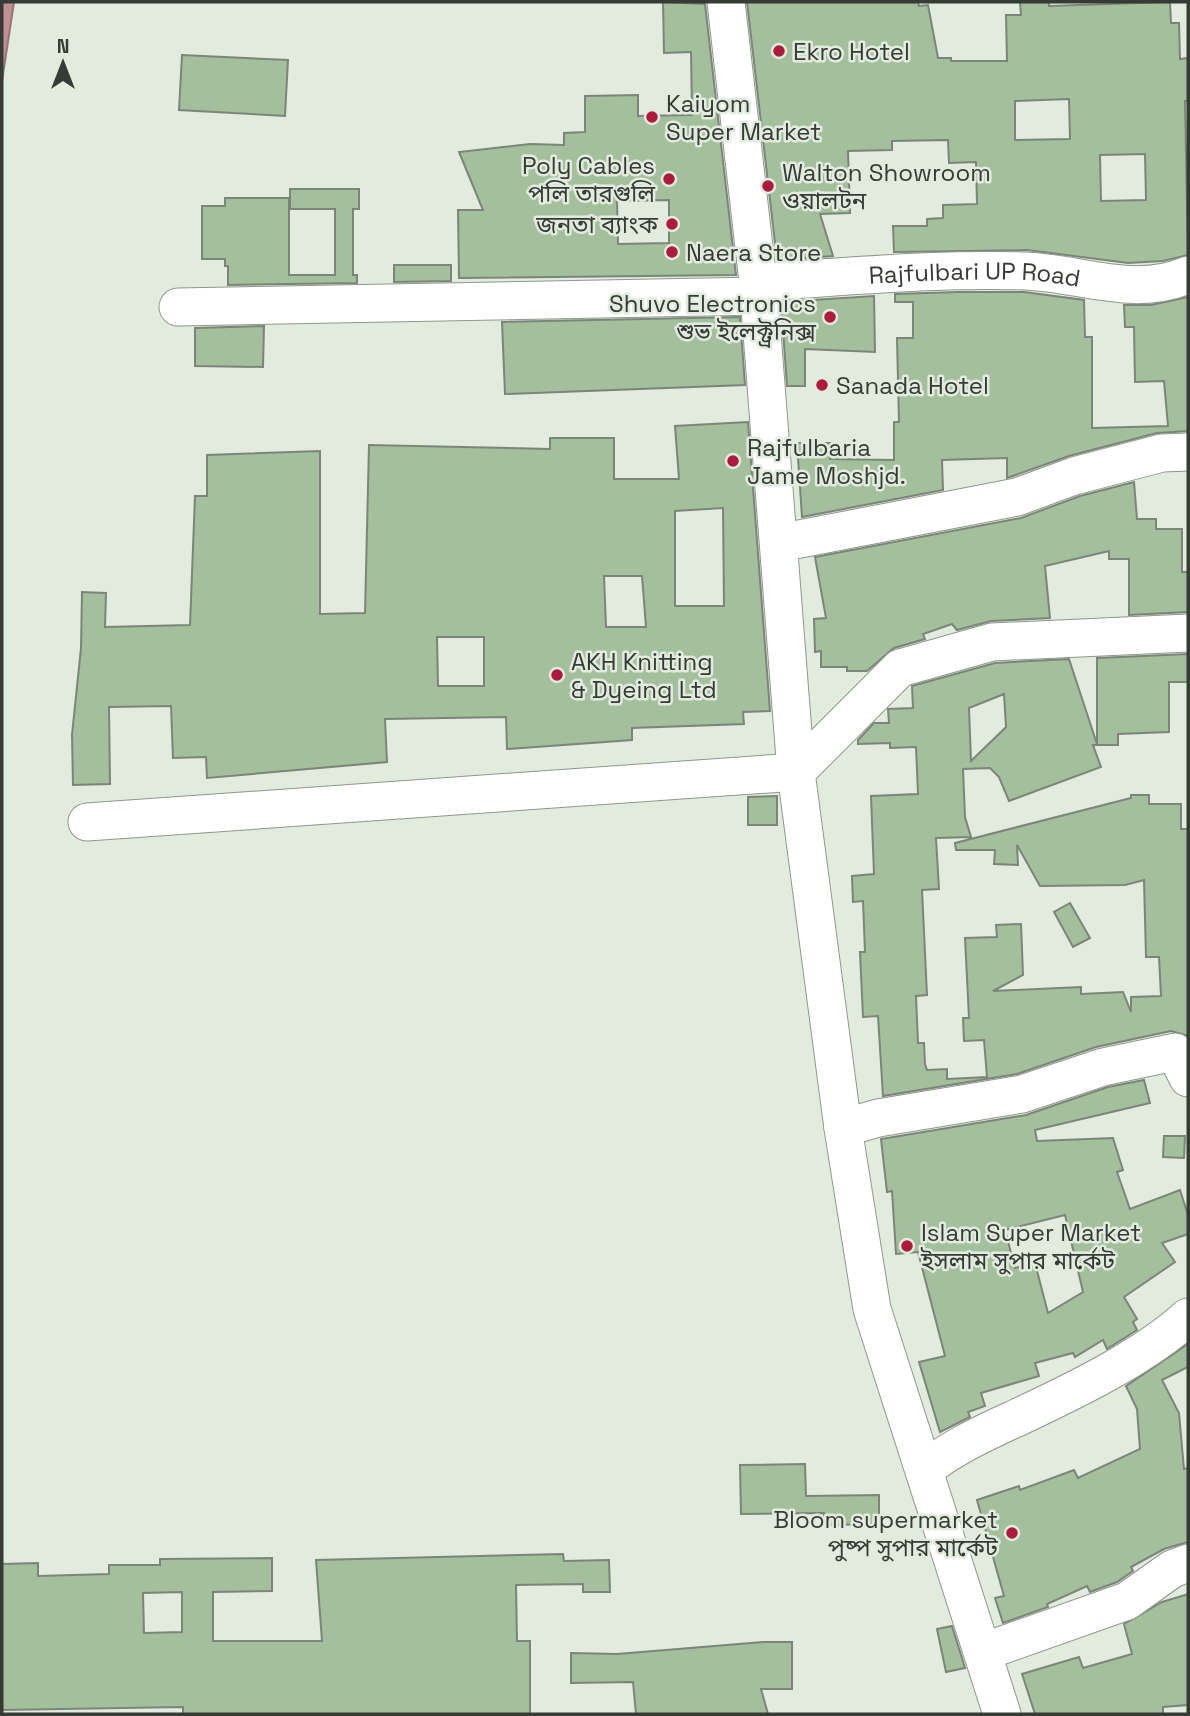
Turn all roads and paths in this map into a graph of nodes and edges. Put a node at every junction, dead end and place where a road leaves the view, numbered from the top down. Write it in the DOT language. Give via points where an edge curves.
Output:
graph roads {
  1 [pos="726,2"];
  2 [pos="1188,275"];
  3 [pos="759,289"];
  4 [pos="177,307"];
  5 [pos="1188,452"];
  6 [pos="779,543"];
  7 [pos="1188,633"];
  8 [pos="796,772"];
  9 [pos="87,822"];
  10 [pos="1188,1078"];
  11 [pos="843,1128"];
  12 [pos="1188,1317"];
  13 [pos="924,1470"];
  14 [pos="1188,1563"];
  15 [pos="983,1652"];
  16 [pos="1002,1714"];
  1 -- 3 [label="street"];
  2 -- 3 [label="street, Rajfulbari UP Road" via="1170,283 1120,285 1028,271 960,271"];
  3 -- 4 [label="street, Rajfulbari UP Road"];
  3 -- 6 [label="street"];
  5 -- 6 [label="street" via="1162,453 1017,497"];
  6 -- 8 [label="street"];
  7 -- 8 [label="street" via="992,642 900,668"];
  8 -- 9 [label="street"];
  8 -- 11 [label="street"];
  10 -- 11 [label="street" via="1175,1052 1103,1068 1022,1094"];
  11 -- 13 [label="street" via="872,1309"];
  12 -- 13 [label="street" via="1166,1338 1048,1404 947,1451"];
  13 -- 15 [label="street"];
  14 -- 15 [label="street" via="1127,1601"];
  15 -- 16 [label="street"];
}
